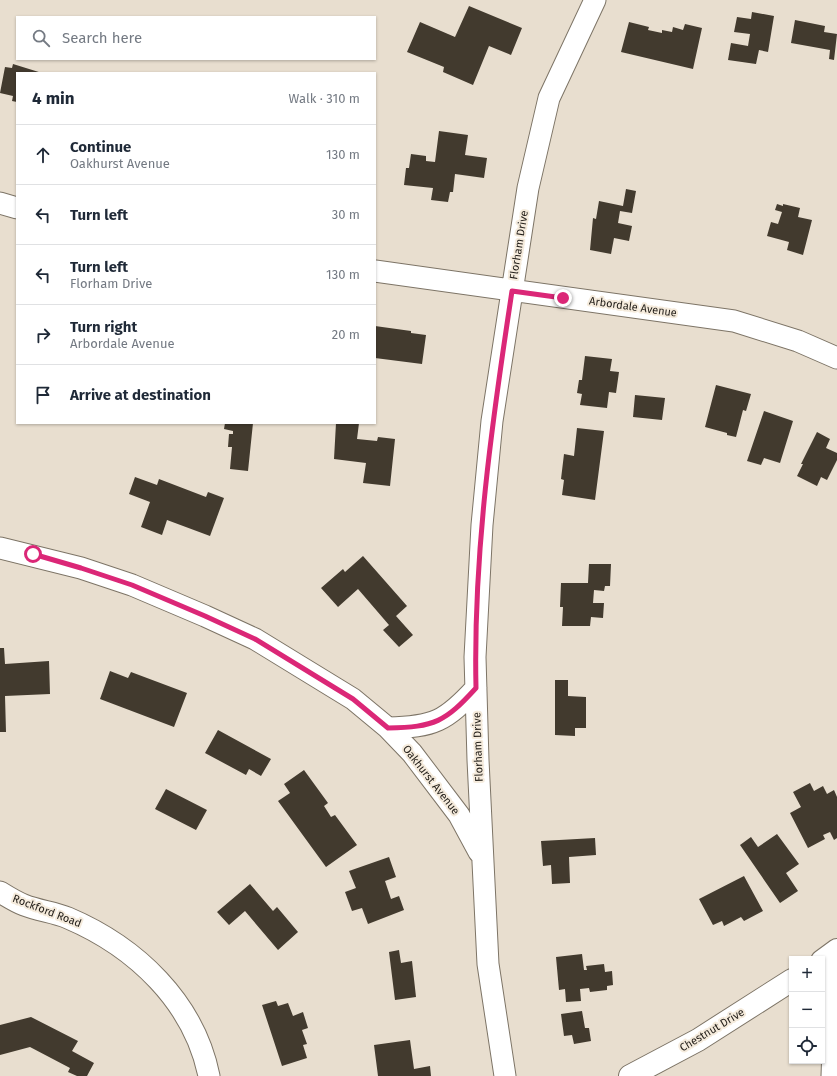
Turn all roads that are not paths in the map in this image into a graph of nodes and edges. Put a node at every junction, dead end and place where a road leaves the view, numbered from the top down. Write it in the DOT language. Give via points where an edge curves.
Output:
graph roads {
  1 [pos="595,0"];
  2 [pos="0,203"];
  3 [pos="16,208"];
  4 [pos="376,271"];
  5 [pos="512,291"];
  6 [pos="837,358"];
  7 [pos="0,548"];
  8 [pos="476,688"];
  9 [pos="388,728"];
  10 [pos="482,856"];
  11 [pos="0,892"];
  12 [pos="830,956"];
  13 [pos="789,982"];
  14 [pos="209,1076"];
  15 [pos="505,1076"];
  16 [pos="630,1076"];
  17 [pos="832,1076"];
  1 -- 5 [label="street, Florham Drive" via="580,27 549,98 528,188"];
  2 -- 3 [label="street"];
  4 -- 5 [label="street, Arbordale Avenue"];
  5 -- 6 [label="street, Arbordale Avenue" via="734,321 798,341"];
  5 -- 8 [label="street, Florham Drive" via="492,421 482,525"];
  7 -- 9 [label="street, Oakhurst Avenue" via="81,568 132,585 255,639 353,699"];
  8 -- 9 [label="street" via="458,708 442,720 416,727"];
  8 -- 10 [label="street, Florham Drive"];
  9 -- 10 [label="street, Oakhurst Avenue" via="412,753 459,815"];
  10 -- 15 [label="street, Florham Drive" via="488,964"];
  11 -- 14 [label="street, Rockford Road" via="23,905 67,918 103,934 136,957 165,986 188,1020 207,1064"];
  12 -- 17 [label="street" via="834,1020"];
  13 -- 16 [label="street, Chestnut Drive" via="698,1040"];
}
